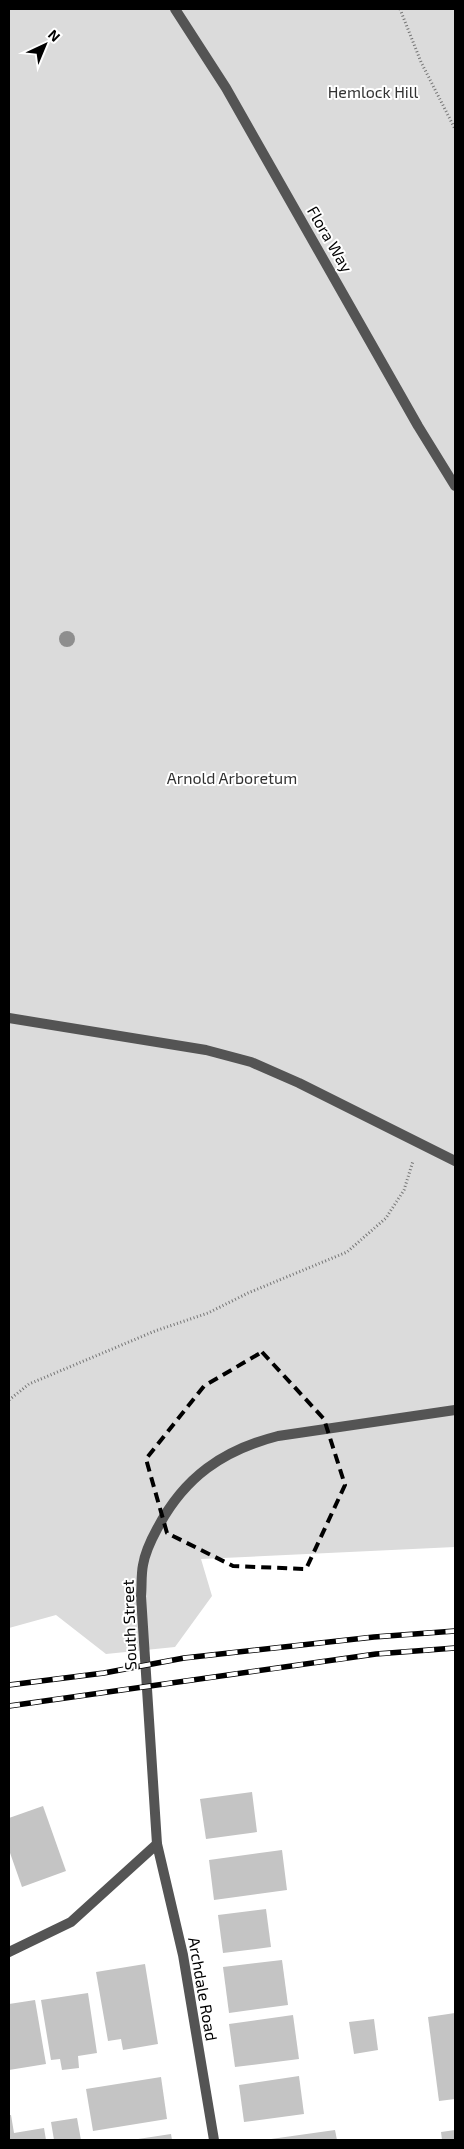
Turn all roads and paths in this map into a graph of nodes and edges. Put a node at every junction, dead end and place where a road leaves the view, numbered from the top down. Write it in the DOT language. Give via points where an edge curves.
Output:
graph roads {
  1 [pos="175,9"];
  2 [pos="400,9"];
  3 [pos="455,129"];
  4 [pos="455,486"];
  5 [pos="9,1018"];
  6 [pos="422,1145"];
  7 [pos="455,1161"];
  8 [pos="9,1400"];
  9 [pos="455,1410"];
  10 [pos="157,1844"];
  11 [pos="9,1952"];
  12 [pos="214,2140"];
  1 -- 4 [label="street, Flora Way" via="226,88"];
  2 -- 3 [label="path" via="421,62"];
  5 -- 6 [label="street" via="206,1050 244,1060 299,1083"];
  6 -- 7 [label="street"];
  6 -- 8 [label="path" via="404,1190 386,1218 348,1252 208,1313 154,1331 29,1384"];
  9 -- 10 [label="street, South Street" via="278,1436 250,1444 200,1472 162,1518 143,1563 141,1596"];
  10 -- 11 [label="street" via="71,1922"];
  10 -- 12 [label="street, Archdale Road" via="183,1954"];
}
